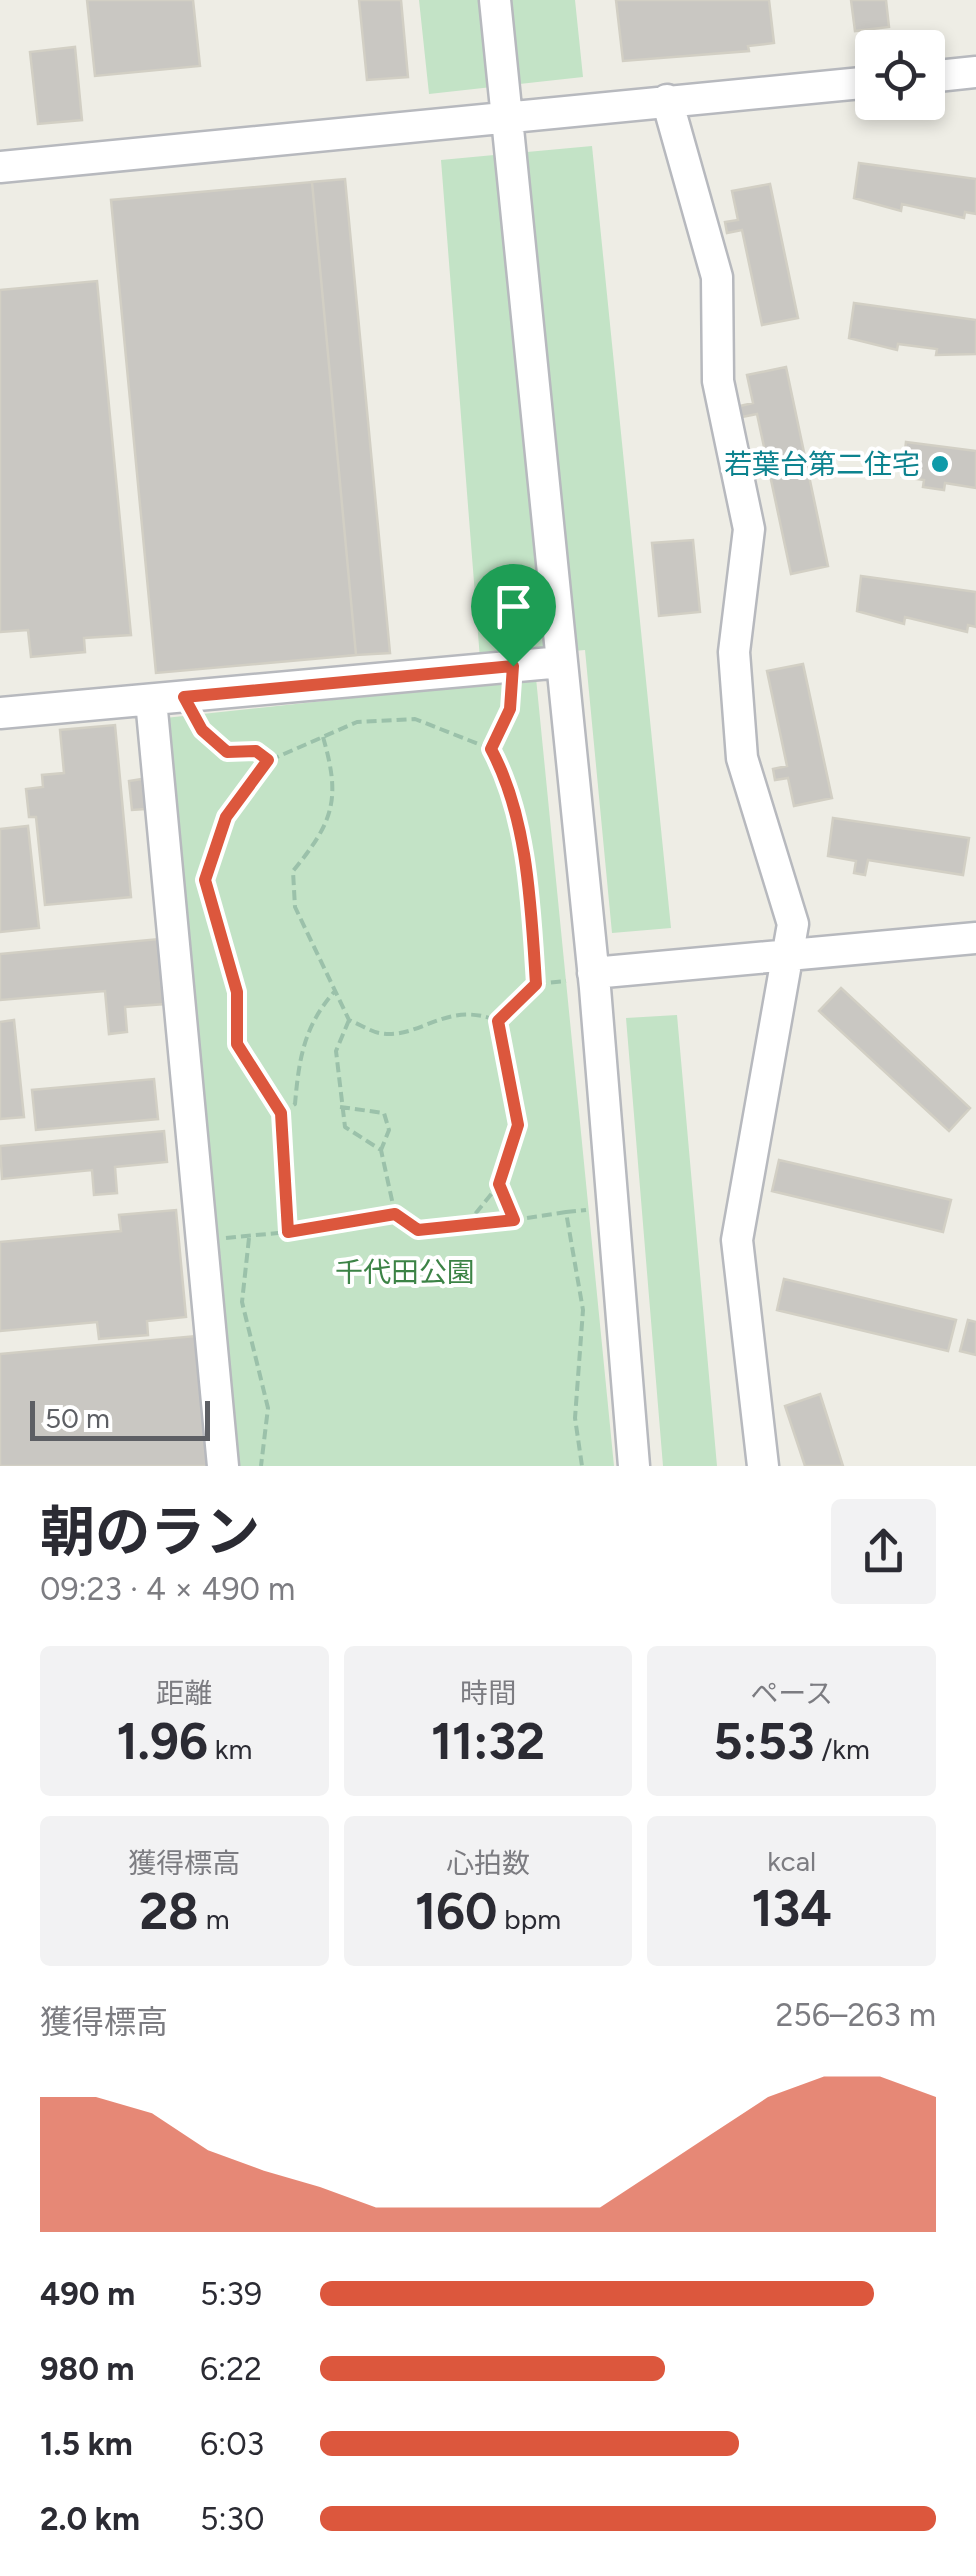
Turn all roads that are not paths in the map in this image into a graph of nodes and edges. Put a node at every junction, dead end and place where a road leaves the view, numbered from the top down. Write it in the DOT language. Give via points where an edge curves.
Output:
graph roads {
  1 [pos="495,0"];
  2 [pos="976,72"];
  3 [pos="945,75"];
  4 [pos="855,83"];
  5 [pos="667,100"];
  6 [pos="505,116"];
  7 [pos="0,167"];
  8 [pos="562,662"];
  9 [pos="151,700"];
  10 [pos="0,713"];
  11 [pos="976,938"];
  12 [pos="788,955"];
  13 [pos="593,973"];
  14 [pos="223,1466"];
  15 [pos="634,1466"];
  16 [pos="763,1466"];
  1 -- 6 [label="street"];
  2 -- 3 [label="street"];
  4 -- 5 [label="street"];
  5 -- 6 [label="street"];
  5 -- 12 [label="street" via="716,277 718,381 749,528 734,652 742,758 794,924"];
  6 -- 7 [label="street"];
  6 -- 8 [label="street"];
  8 -- 9 [label="street"];
  8 -- 13 [label="street"];
  9 -- 10 [label="street"];
  9 -- 14 [label="street"];
  11 -- 12 [label="street"];
  12 -- 13 [label="street"];
  12 -- 16 [label="street" via="737,1240"];
  13 -- 15 [label="street"];
}
